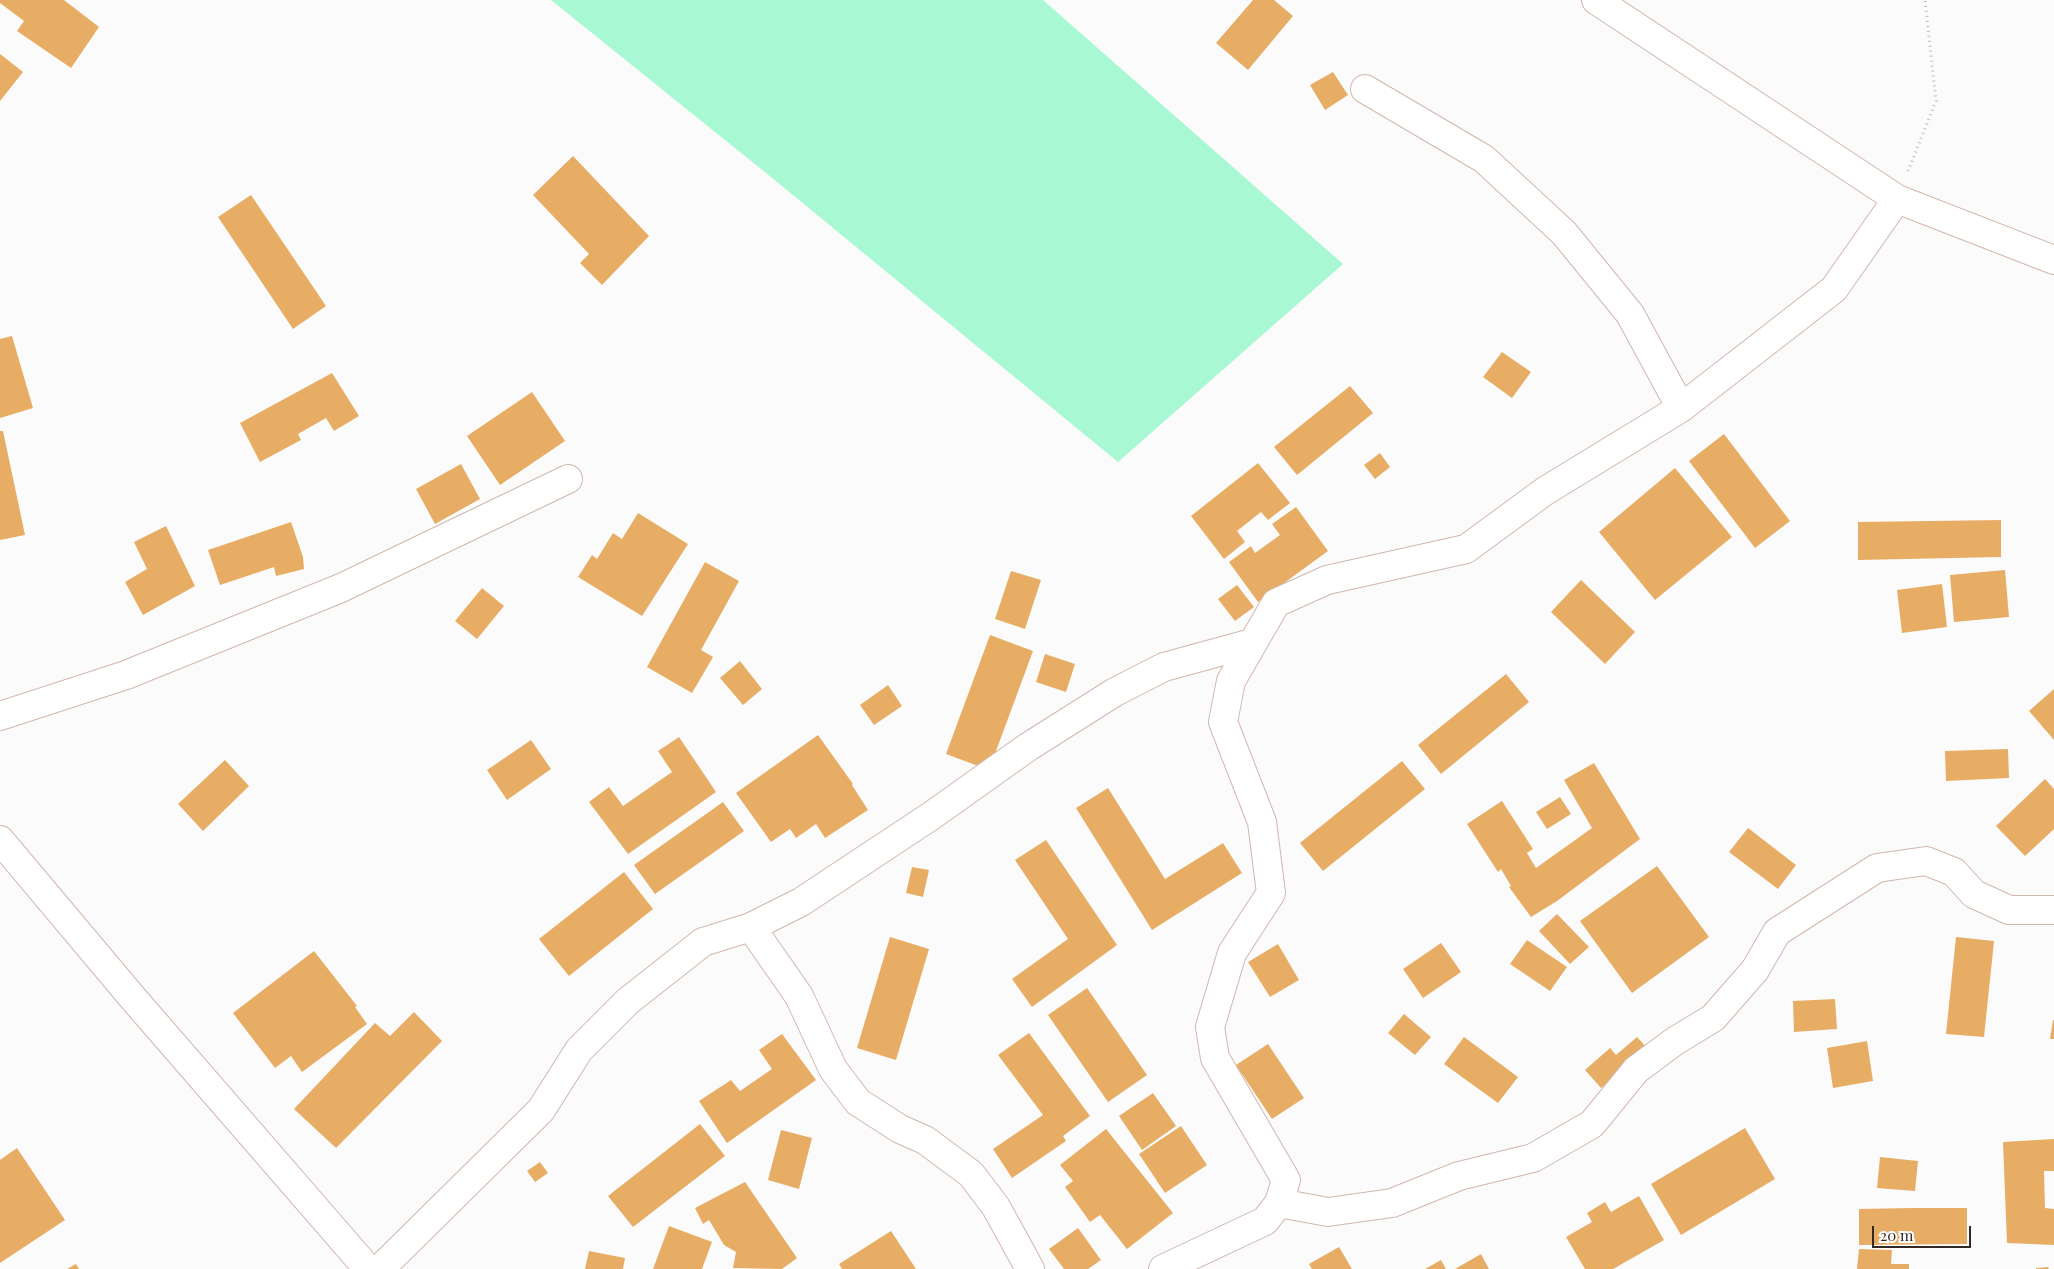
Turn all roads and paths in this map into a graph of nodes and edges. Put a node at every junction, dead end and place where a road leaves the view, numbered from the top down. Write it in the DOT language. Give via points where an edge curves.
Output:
graph roads {
  1 [pos="1596,0"];
  2 [pos="1925,0"];
  3 [pos="1365,89"];
  4 [pos="1897,200"];
  5 [pos="2054,260"];
  6 [pos="1680,408"];
  7 [pos="568,479"];
  8 [pos="1252,643"];
  9 [pos="0,716"];
  10 [pos="0,840"];
  11 [pos="2054,910"];
  12 [pos="751,927"];
  13 [pos="1280,1203"];
  14 [pos="368,1269"];
  15 [pos="380,1269"];
  16 [pos="1030,1269"];
  17 [pos="1162,1269"];
  1 -- 4 [label="street"];
  2 -- 4 [label="path" via="1936,101"];
  3 -- 6 [label="street" via="1484,159 1564,233 1630,314"];
  4 -- 5 [label="street"];
  4 -- 6 [label="street" via="1834,289"];
  6 -- 8 [label="street" via="1545,491 1466,549 1327,580 1276,603"];
  7 -- 9 [label="street" via="342,588 126,675"];
  8 -- 12 [label="street" via="1164,667 1115,692 1028,747 802,902"];
  8 -- 13 [label="street" via="1232,680 1223,722 1262,822 1271,893 1232,953 1210,1027 1215,1058 1286,1180"];
  10 -- 14 [label="street"];
  11 -- 13 [label="street" via="2009,910 1974,894 1954,872 1926,861 1877,868 1777,932 1755,970 1713,1018 1636,1070 1592,1124 1533,1158 1459,1176 1392,1203 1328,1212"];
  12 -- 15 [label="street" via="703,942 628,1001 579,1050 541,1110"];
  12 -- 16 [label="street" via="799,996 833,1069 858,1102 900,1129 925,1140 971,1174 996,1207"];
  13 -- 17 [label="street" via="1265,1220"];
}
